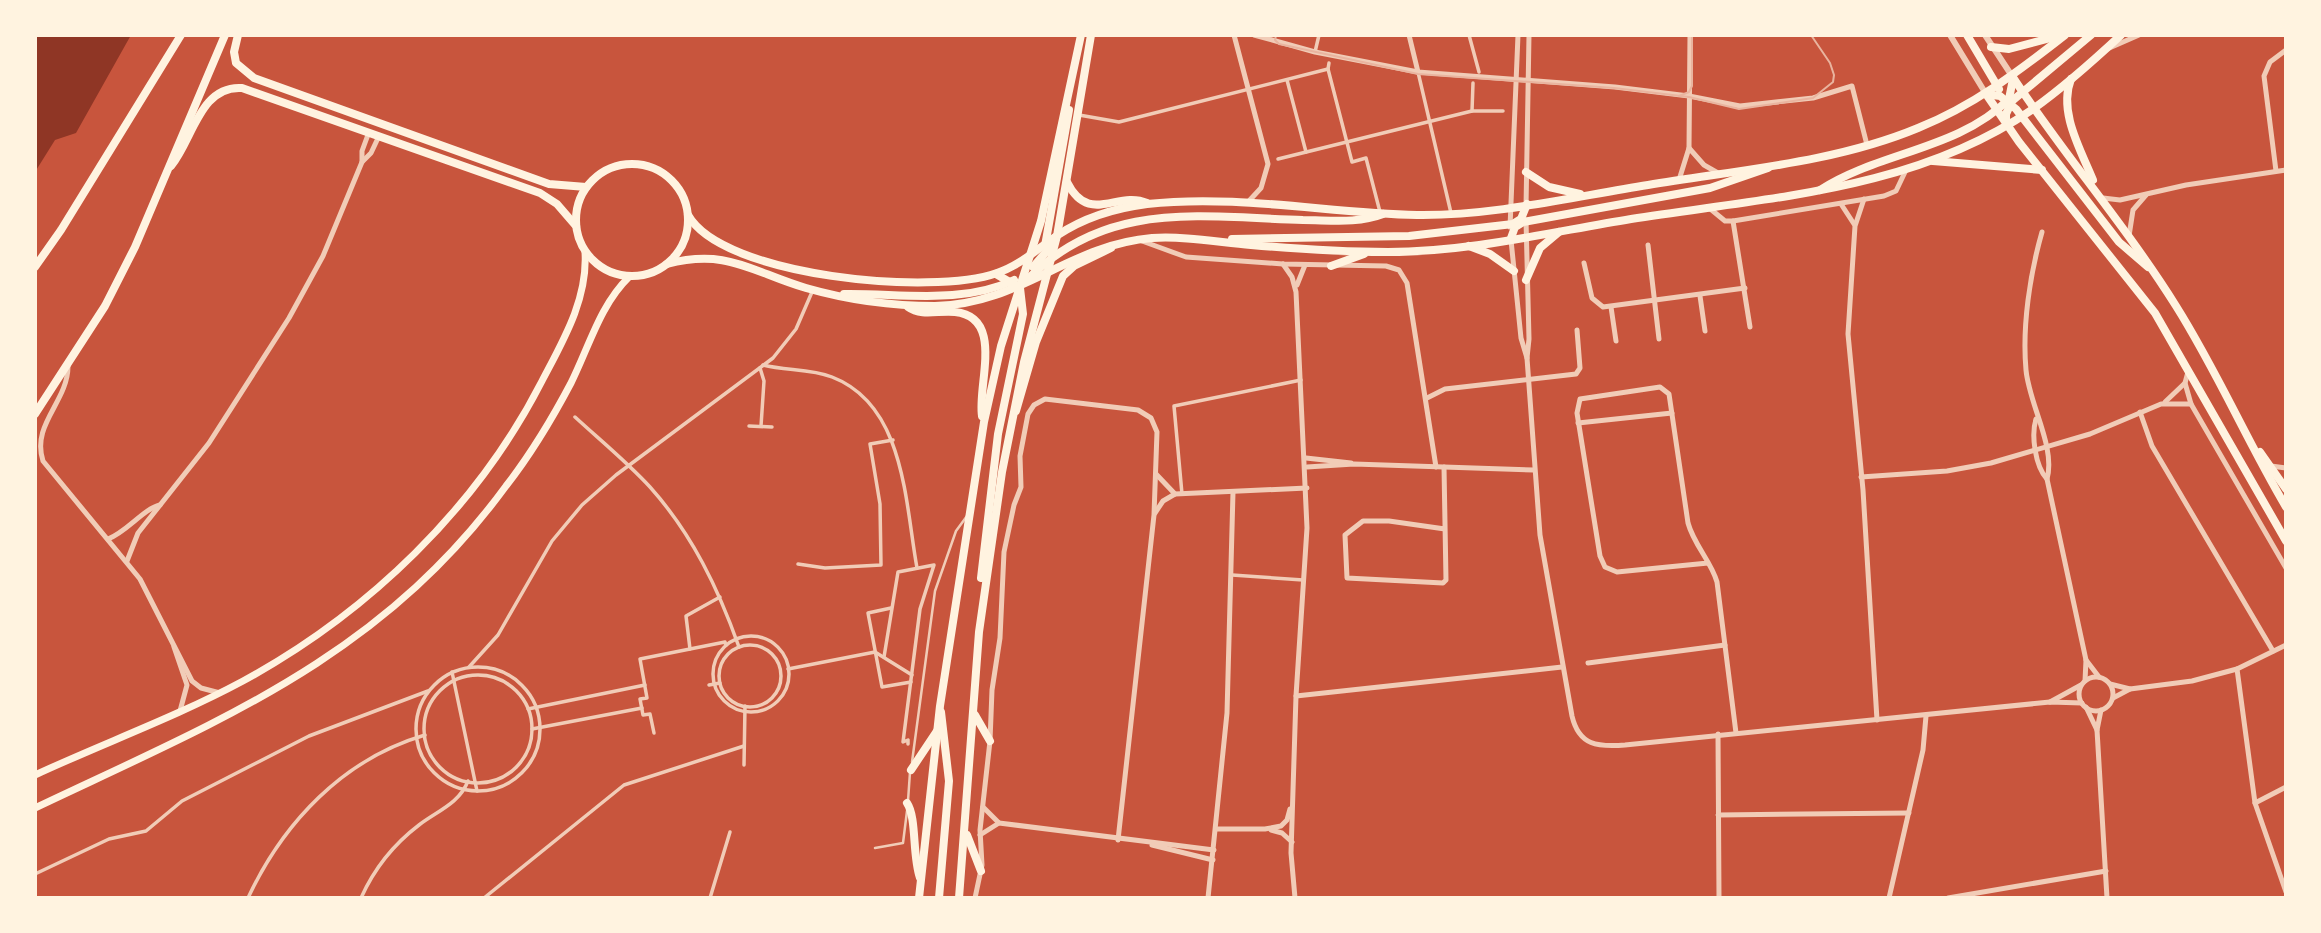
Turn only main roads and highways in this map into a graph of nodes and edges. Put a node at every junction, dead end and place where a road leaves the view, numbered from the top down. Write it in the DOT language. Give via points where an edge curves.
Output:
graph roads {
  1 [pos="181,35"];
  2 [pos="225,35"];
  3 [pos="238,35"];
  4 [pos="1081,35"];
  5 [pos="1091,35"];
  6 [pos="1967,35"];
  7 [pos="2063,35"];
  8 [pos="2091,35"];
  9 [pos="2121,35"];
  10 [pos="1992,47"];
  11 [pos="2012,76"];
  12 [pos="2071,79"];
  13 [pos="1998,86"];
  14 [pos="2023,92"];
  15 [pos="1986,94"];
  16 [pos="2010,101"];
  17 [pos="1068,104"];
  18 [pos="2034,108"];
  19 [pos="1996,110"];
  20 [pos="2022,116"];
  21 [pos="2006,125"];
  22 [pos="1931,161"];
  23 [pos="1782,162"];
  24 [pos="169,168"];
  25 [pos="2042,170"];
  26 [pos="1526,172"];
  27 [pos="1067,182"];
  28 [pos="586,187"];
  29 [pos="2097,190"];
  30 [pos="1817,192"];
  31 [pos="1593,195"];
  32 [pos="1149,204"];
  33 [pos="1527,204"];
  34 [pos="1383,212"];
  35 [pos="688,215"];
  36 [pos="576,226"];
  37 [pos="1560,231"];
  38 [pos="1057,236"];
  39 [pos="1511,238"];
  40 [pos="1215,241"];
  41 [pos="1114,244"];
  42 [pos="1466,245"];
  43 [pos="1370,251"];
  44 [pos="585,252"];
  45 [pos="1047,255"];
  46 [pos="1032,256"];
  47 [pos="667,264"];
  48 [pos="1331,266"];
  49 [pos="35,267"];
  50 [pos="2153,270"];
  51 [pos="1514,271"];
  52 [pos="1047,273"];
  53 [pos="996,274"];
  54 [pos="1025,274"];
  55 [pos="629,276"];
  56 [pos="1526,280"];
  57 [pos="1011,281"];
  58 [pos="1020,288"];
  59 [pos="830,295"];
  60 [pos="905,305"];
  61 [pos="35,414"];
  62 [pos="1011,420"];
  63 [pos="984,422"];
  64 [pos="2251,442"];
  65 [pos="2286,489"];
  66 [pos="2286,507"];
  67 [pos="2271,514"];
  68 [pos="2286,532"];
  69 [pos="2286,541"];
  70 [pos="982,605"];
  71 [pos="940,706"];
  72 [pos="973,709"];
  73 [pos="937,731"];
  74 [pos="990,741"];
  75 [pos="911,770"];
  76 [pos="35,775"];
  77 [pos="908,803"];
  78 [pos="35,808"];
  79 [pos="965,827"];
  80 [pos="981,871"];
  81 [pos="921,880"];
  82 [pos="919,898"];
  83 [pos="939,898"];
  84 [pos="960,898"];
  1 -- 49 [label="main road"];
  2 -- 24 [label="main road"];
  3 -- 28 [label="main road" via="234,57 244,72 549,184"];
  4 -- 17 [label="main road"];
  5 -- 27 [label="main road"];
  6 -- 13 [label="main road"];
  7 -- 10 [label="main road" via="2009,49"];
  7 -- 11 [label="main road"];
  8 -- 14 [label="main road"];
  9 -- 12 [label="main road"];
  11 -- 13 [label="main road"];
  11 -- 14 [label="main road"];
  11 -- 16 [label="main road"];
  12 -- 18 [label="main road"];
  12 -- 29 [label="main road" via="2069,116"];
  13 -- 15 [label="main road"];
  13 -- 16 [label="main road"];
  14 -- 16 [label="main road"];
  14 -- 18 [label="main road"];
  15 -- 16 [label="main road"];
  15 -- 19 [label="main road"];
  15 -- 23 [label="main road" via="1920,128 1867,145"];
  16 -- 18 [label="main road"];
  16 -- 19 [label="main road"];
  16 -- 20 [label="main road"];
  16 -- 21 [label="main road"];
  17 -- 45 [label="main road"];
  17 -- 46 [label="main road"];
  18 -- 20 [label="main road"];
  18 -- 29 [label="main road"];
  19 -- 21 [label="main road"];
  19 -- 30 [label="main road" via="1938,141 1856,169"];
  20 -- 21 [label="main road"];
  20 -- 50 [label="main road" via="2119,242"];
  21 -- 22 [label="main road"];
  21 -- 25 [label="main road"];
  22 -- 25 [label="main road"];
  22 -- 30 [label="main road" via="1875,180"];
  23 -- 31 [label="main road"];
  23 -- 39 [label="main road" via="1710,188 1526,221 1515,228"];
  24 -- 36 [label="main road" via="211,97 229,88 250,90 540,193"];
  24 -- 61 [label="main road" via="123,271"];
  25 -- 67 [label="main road" via="2142,294"];
  26 -- 31 [label="main road" via="1554,189"];
  27 -- 32 [label="main road" via="1075,195 1094,205 1131,199"];
  27 -- 38 [label="main road"];
  28 -- 35 [label="main road" via="612,167 645,165 674,183"];
  28 -- 36 [label="main road"];
  29 -- 50 [label="main road"];
  30 -- 37 [label="main road"];
  31 -- 33 [label="main road"];
  32 -- 34 [label="main road"];
  32 -- 38 [label="main road" via="1105,213"];
  33 -- 34 [label="main road" via="1451,214"];
  33 -- 40 [label="main road" via="1521,219 1510,224 1417,236 1270,236"];
  34 -- 45 [label="main road" via="1351,220 1148,218 1095,232"];
  35 -- 47 [label="main road" via="682,246"];
  35 -- 53 [label="main road" via="701,233 715,241 824,275 934,283"];
  36 -- 44 [label="main road"];
  37 -- 39 [label="main road"];
  37 -- 56 [label="main road" via="1540,248"];
  38 -- 45 [label="main road"];
  38 -- 45 [label="main road"];
  39 -- 42 [label="main road"];
  40 -- 41 [label="main road" via="1180,237"];
  40 -- 43 [label="main road"];
  41 -- 52 [label="main road"];
  41 -- 62 [label="main road" via="1063,276"];
  42 -- 43 [label="main road"];
  42 -- 51 [label="main road" via="1490,254"];
  43 -- 48 [label="main road"];
  44 -- 55 [label="main road" via="604,269"];
  44 -- 76 [label="main road" via="582,292 560,347 514,429 458,506 418,550 351,609 283,658 220,693"];
  45 -- 46 [label="main road"];
  45 -- 52 [label="main road"];
  45 -- 54 [label="main road"];
  45 -- 58 [label="main road"];
  46 -- 53 [label="main road"];
  46 -- 54 [label="main road"];
  47 -- 55 [label="main road"];
  47 -- 59 [label="main road" via="723,258"];
  50 -- 64 [label="main road" via="2220,379"];
  52 -- 58 [label="main road"];
  52 -- 62 [label="main road"];
  53 -- 57 [label="main road"];
  54 -- 57 [label="main road"];
  54 -- 58 [label="main road"];
  55 -- 78 [label="main road" via="609,301 563,398 525,461 465,537 397,606 334,654 267,696"];
  57 -- 58 [label="main road"];
  57 -- 59 [label="main road" via="953,295"];
  58 -- 60 [label="main road" via="959,304"];
  58 -- 63 [label="main road"];
  58 -- 70 [label="main road" via="1023,314 993,463 982,555"];
  59 -- 60 [label="main road"];
  60 -- 63 [label="main road" via="918,312 960,313 978,325 985,341 980,398"];
  62 -- 70 [label="main road"];
  63 -- 71 [label="main road"];
  64 -- 65 [label="main road"];
  64 -- 66 [label="main road"];
  67 -- 68 [label="main road"];
  67 -- 69 [label="main road"];
  70 -- 72 [label="main road"];
  71 -- 73 [label="main road"];
  71 -- 83 [label="main road" via="949,781"];
  72 -- 74 [label="main road"];
  72 -- 79 [label="main road"];
  73 -- 75 [label="main road"];
  73 -- 81 [label="main road"];
  77 -- 81 [label="main road"];
  79 -- 80 [label="main road"];
  79 -- 84 [label="main road"];
  81 -- 82 [label="main road"];
}
